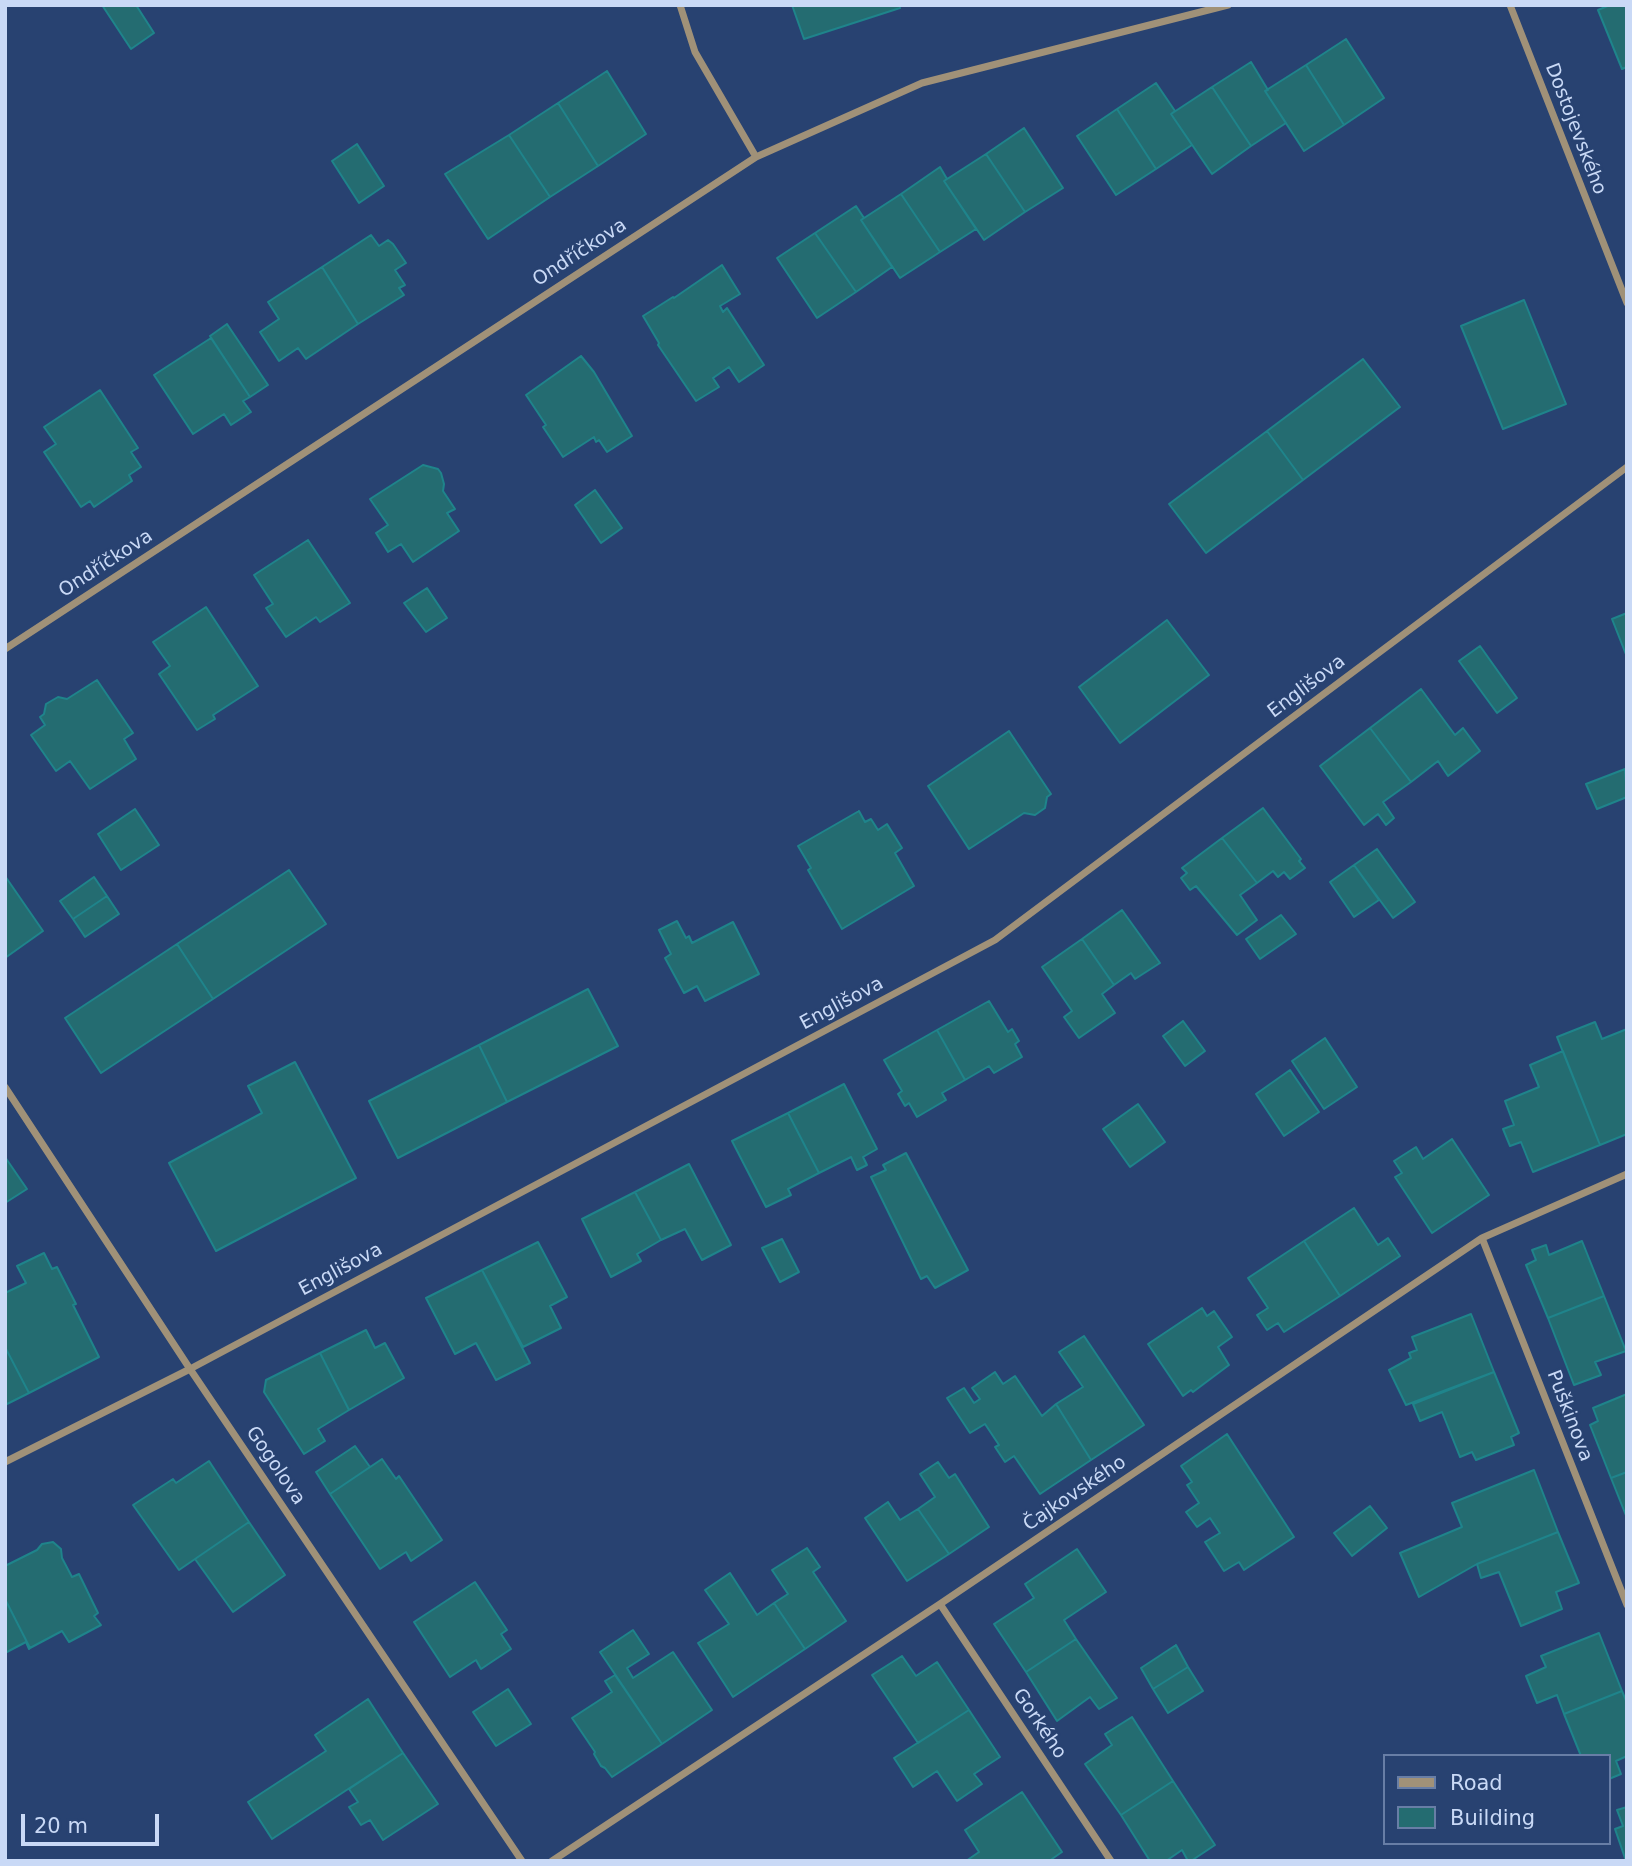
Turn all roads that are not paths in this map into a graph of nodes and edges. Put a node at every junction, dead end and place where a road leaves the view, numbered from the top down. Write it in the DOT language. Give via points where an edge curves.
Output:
graph roads {
  1 [pos="680,5"];
  2 [pos="1228,5"];
  3 [pos="1510,5"];
  4 [pos="756,157"];
  5 [pos="1627,303"];
  6 [pos="1627,467"];
  7 [pos="5,649"];
  8 [pos="5,1087"];
  9 [pos="1627,1174"];
  10 [pos="1482,1238"];
  11 [pos="190,1369"];
  12 [pos="5,1462"];
  13 [pos="940,1604"];
  14 [pos="1627,1605"];
  15 [pos="522,1861"];
  16 [pos="552,1861"];
  17 [pos="1111,1861"];
  1 -- 4 [label="street" via="695,52"];
  2 -- 4 [label="street, Ondříčkova" via="922,83"];
  3 -- 5 [label="street, Dostojevského"];
  4 -- 7 [label="street, Ondříčkova"];
  6 -- 11 [label="street, Englišova" via="995,940"];
  8 -- 11 [label="street, Gogolova"];
  9 -- 10 [label="street, Čajkovského"];
  10 -- 13 [label="street, Čajkovského"];
  10 -- 14 [label="street, Puškinova"];
  11 -- 12 [label="street, Englišova"];
  11 -- 15 [label="street, Gogolova"];
  13 -- 16 [label="street, Čajkovského"];
  13 -- 17 [label="street, Gorkého"];
}
